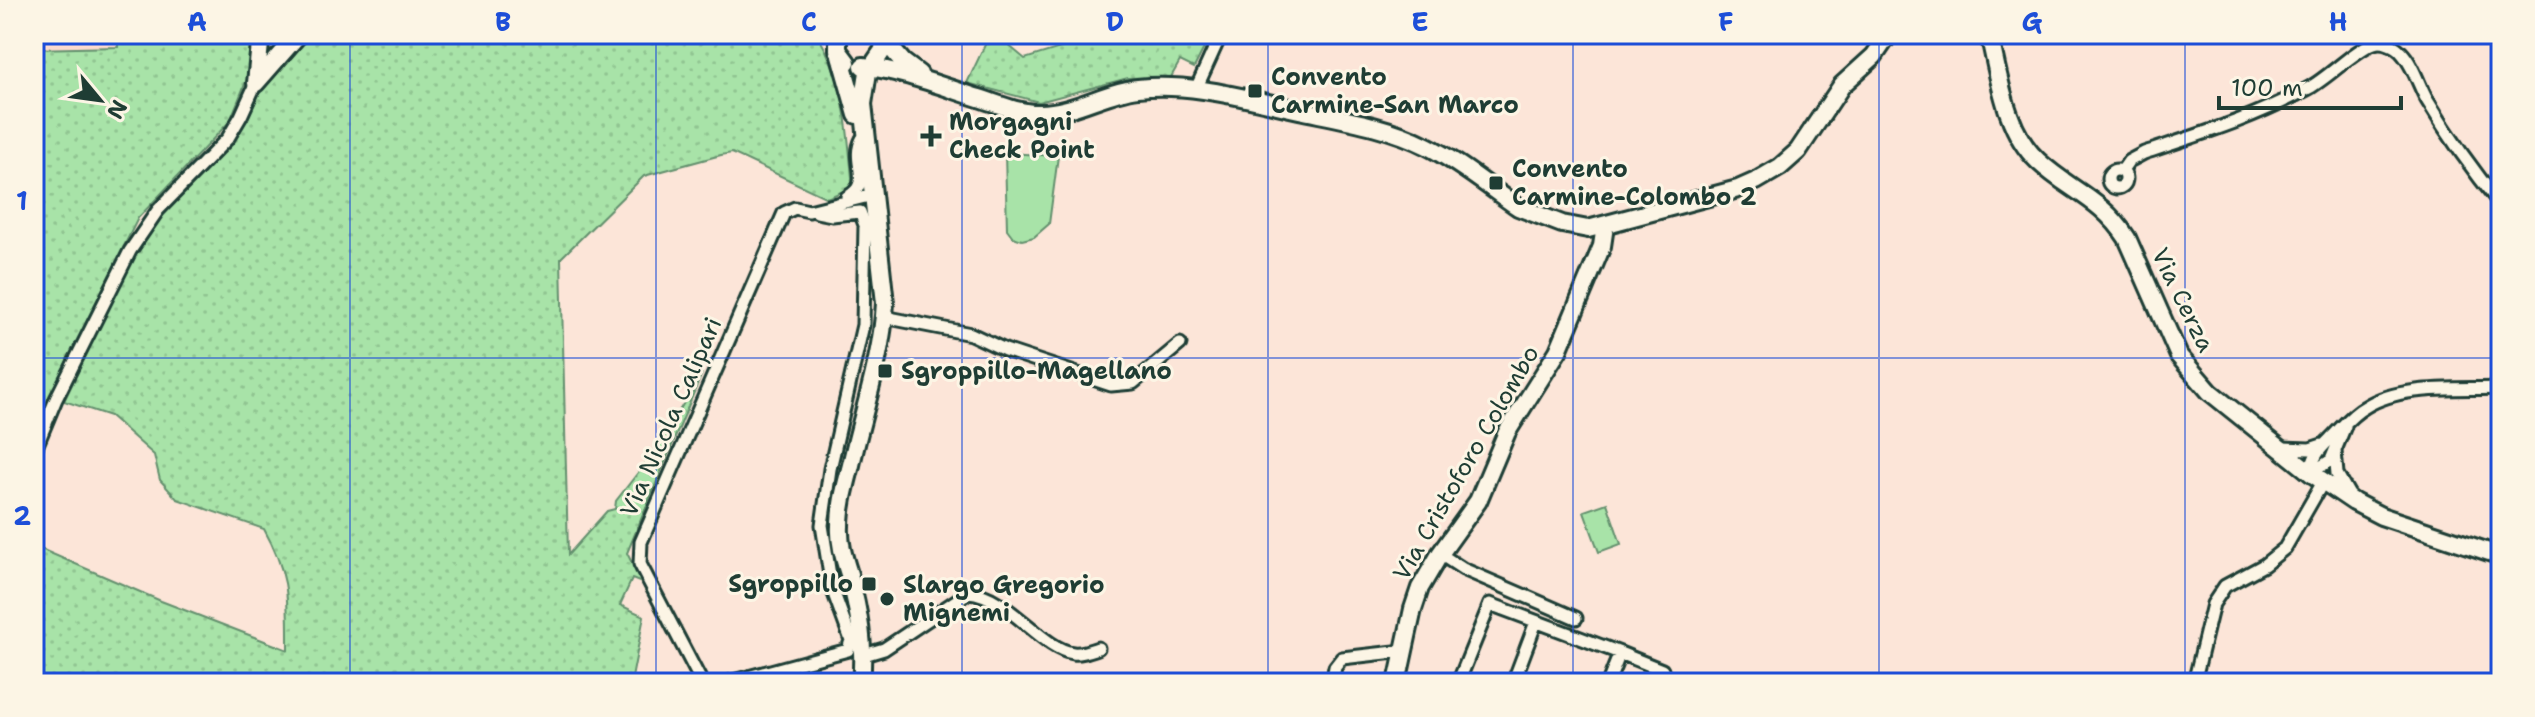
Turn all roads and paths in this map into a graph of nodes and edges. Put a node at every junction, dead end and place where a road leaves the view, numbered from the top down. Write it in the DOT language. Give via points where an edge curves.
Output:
graph roads {
  1 [pos="261,34"];
  2 [pos="299,34"];
  3 [pos="828,34"];
  4 [pos="1221,34"];
  5 [pos="1889,34"];
  6 [pos="1989,34"];
  7 [pos="884,36"];
  8 [pos="839,46"];
  9 [pos="870,65"];
  10 [pos="898,72"];
  11 [pos="256,83"];
  12 [pos="934,83"];
  13 [pos="1196,89"];
  14 [pos="863,104"];
  15 [pos="862,139"];
  16 [pos="869,159"];
  17 [pos="2122,171"];
  18 [pos="873,195"];
  19 [pos="833,205"];
  20 [pos="2501,205"];
  21 [pos="809,211"];
  22 [pos="871,224"];
  23 [pos="1605,226"];
  24 [pos="884,317"];
  25 [pos="1180,344"];
  26 [pos="2501,388"];
  27 [pos="2347,422"];
  28 [pos="2323,445"];
  29 [pos="2281,448"];
  30 [pos="2335,450"];
  31 [pos="34,452"];
  32 [pos="2317,478"];
  33 [pos="2354,502"];
  34 [pos="1440,554"];
  35 [pos="2501,556"];
  36 [pos="1576,618"];
  37 [pos="1536,622"];
  38 [pos="859,645"];
  39 [pos="1098,648"];
  40 [pos="1404,651"];
  41 [pos="1620,653"];
  42 [pos="1662,670"];
  43 [pos="702,683"];
  44 [pos="726,683"];
  45 [pos="861,683"];
  46 [pos="1332,683"];
  47 [pos="1397,683"];
  48 [pos="1458,683"];
  49 [pos="1513,683"];
  50 [pos="1608,683"];
  51 [pos="2194,683"];
  1 -- 11 [label="main road"];
  2 -- 11 [label="main road"];
  3 -- 8 [label="main road"];
  4 -- 13 [label="street"];
  5 -- 23 [label="main road" via="1842,85 1807,139 1780,167 1738,189"];
  6 -- 29 [label="main road, Via Cerza" via="2011,115 2029,151 2117,223 2179,356 2210,392"];
  7 -- 9 [label="main road" via="883,50"];
  7 -- 12 [label="main road" via="912,69"];
  8 -- 9 [label="main road" via="850,64"];
  8 -- 15 [label="main road"];
  9 -- 10 [label="main road"];
  9 -- 14 [label="main road"];
  10 -- 12 [label="main road"];
  10 -- 14 [label="main road"];
  11 -- 31 [label="street" via="228,138 158,210 130,251"];
  12 -- 13 [label="main road" via="1037,113 1139,88"];
  13 -- 23 [label="main road" via="1398,134 1429,146 1530,213 1576,227"];
  14 -- 16 [label="main road"];
  15 -- 16 [label="main road"];
  15 -- 19 [label="street" via="857,149 860,188"];
  16 -- 18 [label="main road"];
  17 -- 20 [label="street" via="2144,153 2272,108 2377,42 2402,52 2428,101"];
  18 -- 19 [label="street, Via Nicola Calipari"];
  18 -- 22 [label="main road"];
  19 -- 21 [label="street, Via Nicola Calipari"];
  21 -- 22 [label="street" via="860,212"];
  21 -- 43 [label="street, Via Nicola Calipari" via="795,208 784,213 639,550 640,564"];
  22 -- 24 [label="main road"];
  22 -- 38 [label="street" via="863,325 822,525 832,588"];
  23 -- 34 [label="main road, Via Cristoforo Colombo" via="1602,246 1558,351 1512,423 1478,501"];
  24 -- 25 [label="street" via="971,334 1111,385 1133,383"];
  24 -- 38 [label="main road" via="840,529"];
  26 -- 27 [label="street" via="2388,396"];
  27 -- 28 [label="street"];
  27 -- 30 [label="street"];
  28 -- 29 [label="street"];
  28 -- 32 [label="street" via="2311,465"];
  29 -- 32 [label="main road, Via Cerza"];
  30 -- 32 [label="street"];
  30 -- 33 [label="street" via="2337,474"];
  32 -- 33 [label="main road, Via Cerza"];
  32 -- 51 [label="street" via="2285,548 2225,586 2213,604"];
  33 -- 35 [label="main road, Via Cerza"];
  34 -- 36 [label="street"];
  34 -- 40 [label="main road, Via Cristoforo Colombo" via="1420,588"];
  37 -- 41 [label="street"];
  37 -- 48 [label="street" via="1490,604"];
  37 -- 49 [label="street"];
  38 -- 39 [label="street" via="884,649 969,592 999,604 1058,648 1077,654"];
  38 -- 44 [label="street"];
  38 -- 45 [label="main road"];
  40 -- 46 [label="street" via="1342,658"];
  40 -- 47 [label="main road, Via Cristoforo Colombo"];
  41 -- 42 [label="street"];
  41 -- 50 [label="street"];
}
